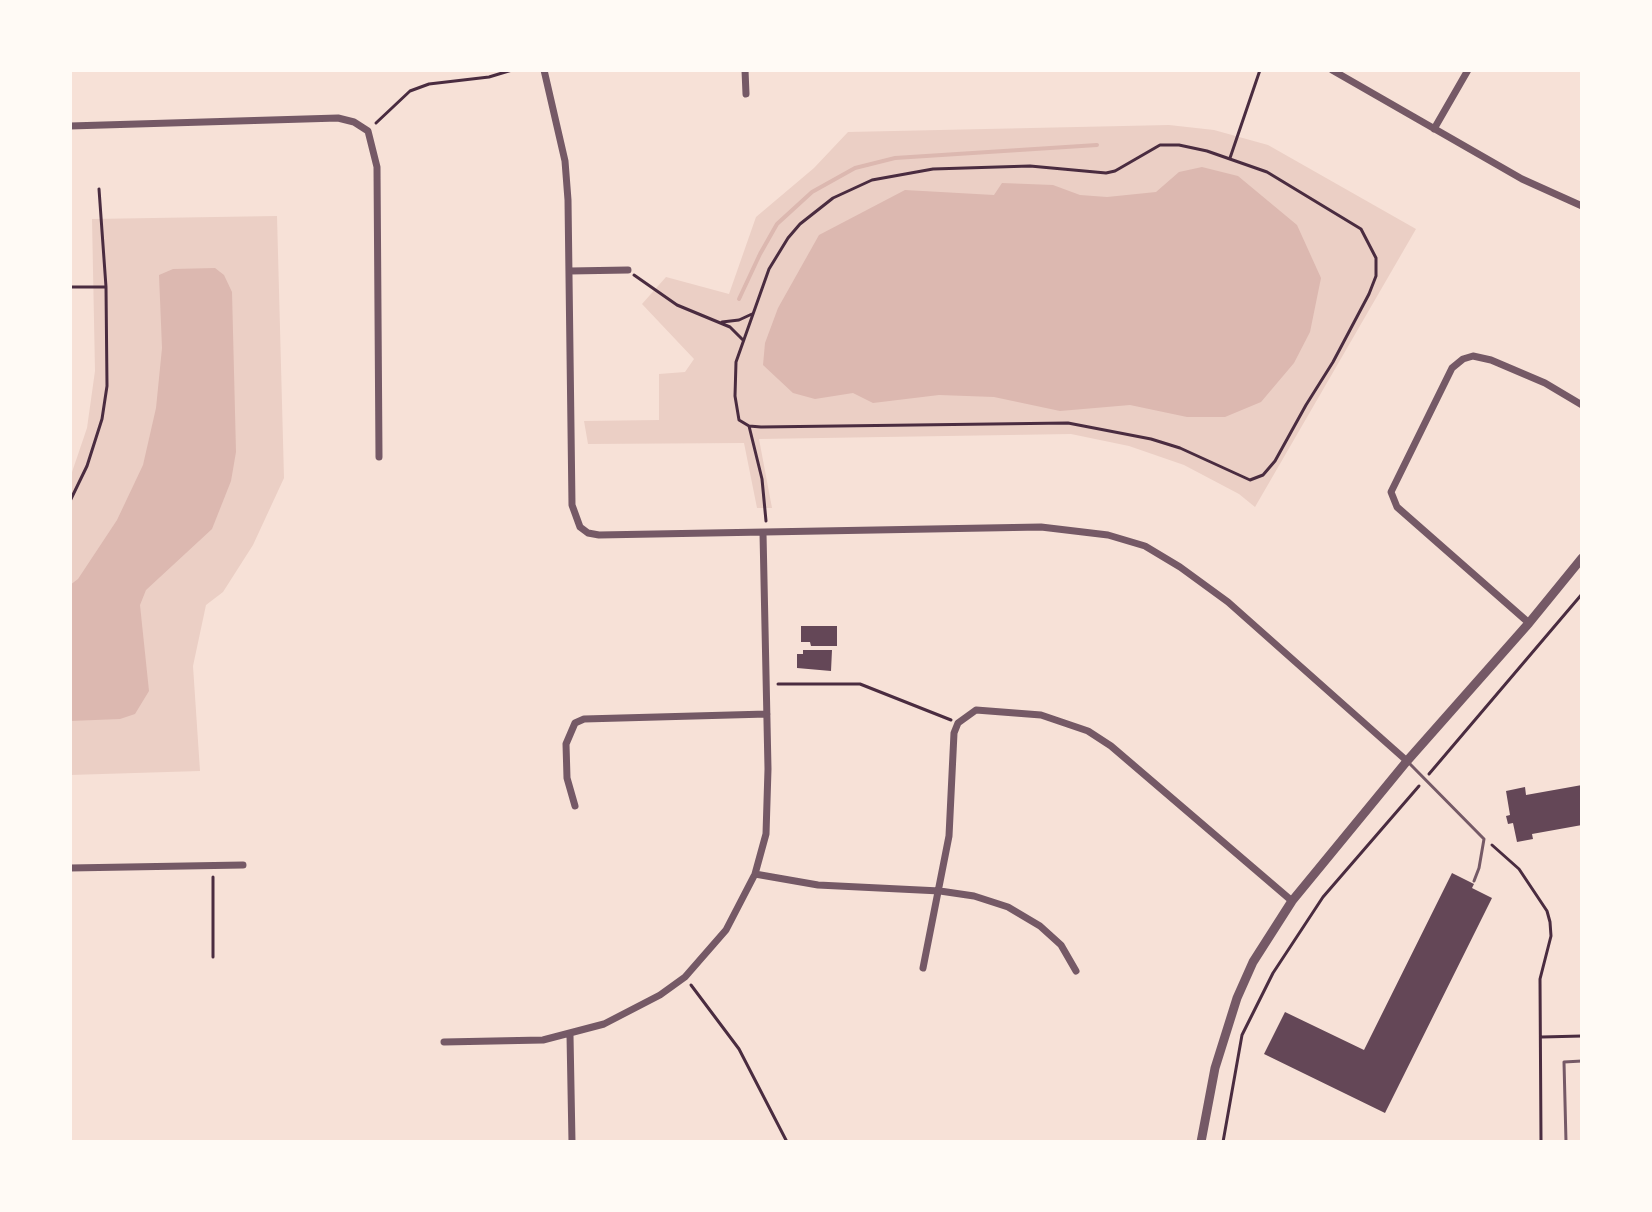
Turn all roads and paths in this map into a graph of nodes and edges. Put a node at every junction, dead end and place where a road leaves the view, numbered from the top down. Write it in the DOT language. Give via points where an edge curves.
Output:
graph roads {
  1 [pos="512,70"];
  2 [pos="555,70"];
  3 [pos="745,70"];
  4 [pos="1260,70"];
  5 [pos="1332,70"];
  6 [pos="1468,70"];
  7 [pos="543,71"];
  8 [pos="746,94"];
  9 [pos="70,126"];
  10 [pos="1434,129"];
  11 [pos="368,131"];
  12 [pos="1230,158"];
  13 [pos="99,189"];
  14 [pos="1580,204"];
  15 [pos="628,270"];
  16 [pos="570,271"];
  17 [pos="70,287"];
  18 [pos="106,287"];
  19 [pos="753,313"];
  20 [pos="718,321"];
  21 [pos="743,340"];
  22 [pos="1582,405"];
  23 [pos="749,426"];
  24 [pos="379,457"];
  25 [pos="70,501"];
  26 [pos="763,533"];
  27 [pos="1582,558"];
  28 [pos="1582,594"];
  29 [pos="1529,623"];
  30 [pos="767,684"];
  31 [pos="767,714"];
  32 [pos="958,723"];
  33 [pos="1407,761"];
  34 [pos="1425,779"];
  35 [pos="575,806"];
  36 [pos="1484,839"];
  37 [pos="243,865"];
  38 [pos="213,866"];
  39 [pos="70,868"];
  40 [pos="755,874"];
  41 [pos="1474,881"];
  42 [pos="940,891"];
  43 [pos="1292,901"];
  44 [pos="213,957"];
  45 [pos="923,968"];
  46 [pos="1076,971"];
  47 [pos="685,977"];
  48 [pos="570,1035"];
  49 [pos="1582,1036"];
  50 [pos="1540,1037"];
  51 [pos="444,1042"];
  52 [pos="1582,1061"];
  53 [pos="572,1142"];
  54 [pos="787,1142"];
  55 [pos="1201,1142"];
  56 [pos="1223,1142"];
  57 [pos="1541,1142"];
  58 [pos="1566,1142"];
  1 -- 11 [label="path" via="410,91"];
  2 -- 7 [label="street"];
  3 -- 8 [label="street"];
  4 -- 12 [label="path"];
  5 -- 10 [label="street"];
  6 -- 10 [label="street"];
  7 -- 16 [label="street" via="565,161"];
  9 -- 11 [label="street" via="338,118"];
  10 -- 14 [label="street" via="1522,179"];
  11 -- 24 [label="street" via="377,167"];
  12 -- 19 [label="path" via="1169,145 1106,173 957,168 872,180 833,198 800,224 769,269"];
  12 -- 23 [label="path" via="1267,172 1354,223 1376,258 1369,294 1263,475 1250,480 1180,448 1068,423"];
  13 -- 18 [label="path"];
  15 -- 16 [label="street"];
  15 -- 20 [label="path" via="677,305"];
  16 -- 26 [label="street" via="572,505 580,527 599,535"];
  17 -- 18 [label="path"];
  18 -- 25 [label="path" via="102,419"];
  19 -- 20 [label="path"];
  19 -- 21 [label="path"];
  20 -- 21 [label="path"];
  21 -- 23 [label="path" via="735,396 739,420"];
  22 -- 29 [label="street" via="1491,360 1463,359 1452,368 1391,492 1397,507"];
  23 -- 26 [label="path" via="765,498"];
  26 -- 30 [label="street"];
  26 -- 33 [label="street" via="1041,527 1108,535 1145,546 1228,602"];
  27 -- 29 [label="street"];
  28 -- 34 [label="path"];
  29 -- 33 [label="street"];
  30 -- 31 [label="street"];
  30 -- 32 [label="path" via="860,684"];
  31 -- 35 [label="street" via="575,723 566,744"];
  31 -- 40 [label="street" via="766,834"];
  32 -- 42 [label="street"];
  32 -- 43 [label="street" via="976,710 1022,712 1088,731"];
  33 -- 34 [label="lane"];
  33 -- 43 [label="street"];
  34 -- 36 [label="lane"];
  34 -- 56 [label="path" via="1323,897 1273,973 1242,1035"];
  36 -- 41 [label="lane"];
  36 -- 50 [label="path" via="1519,869 1547,911 1551,936 1540,979"];
  37 -- 38 [label="street"];
  38 -- 39 [label="street"];
  38 -- 44 [label="path"];
  40 -- 42 [label="street" via="818,885"];
  40 -- 47 [label="street" via="726,930"];
  42 -- 45 [label="street"];
  42 -- 46 [label="street" via="974,896 1019,913 1061,945"];
  43 -- 55 [label="street" via="1237,998 1215,1068"];
  47 -- 48 [label="street" via="634,1010"];
  47 -- 54 [label="path" via="739,1049"];
  48 -- 51 [label="street"];
  48 -- 53 [label="street"];
  49 -- 50 [label="path"];
  50 -- 57 [label="path"];
  52 -- 58 [label="lane" via="1564,1062"];
}
